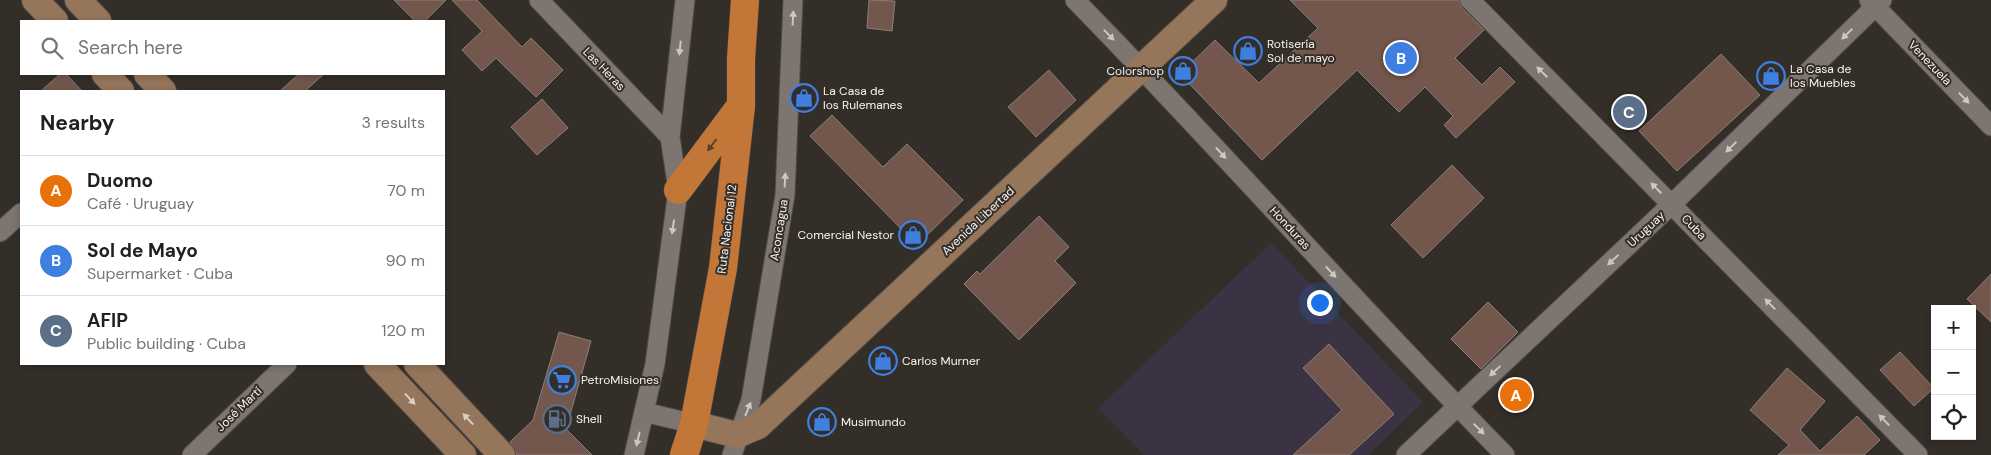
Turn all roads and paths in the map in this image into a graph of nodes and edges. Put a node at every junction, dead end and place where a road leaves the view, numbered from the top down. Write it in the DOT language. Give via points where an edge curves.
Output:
graph roads {
  1 [pos="35,0"];
  2 [pos="78,0"];
  3 [pos="539,0"];
  4 [pos="685,0"];
  5 [pos="745,0"];
  6 [pos="793,0"];
  7 [pos="1075,0"];
  8 [pos="1214,0"];
  9 [pos="1470,0"];
  10 [pos="1875,2"];
  11 [pos="54,20"];
  12 [pos="97,20"];
  13 [pos="1142,69"];
  14 [pos="106,75"];
  15 [pos="120,90"];
  16 [pos="741,106"];
  17 [pos="1991,126"];
  18 [pos="670,137"];
  19 [pos="678,190"];
  20 [pos="1672,204"];
  21 [pos="20,214"];
  22 [pos="0,232"];
  23 [pos="286,365"];
  24 [pos="378,365"];
  25 [pos="418,365"];
  26 [pos="1457,406"];
  27 [pos="644,412"];
  28 [pos="694,424"];
  29 [pos="735,445"];
  30 [pos="192,455"];
  31 [pos="463,455"];
  32 [pos="502,455"];
  33 [pos="634,455"];
  34 [pos="684,455"];
  35 [pos="1406,455"];
  36 [pos="1505,455"];
  37 [pos="1918,455"];
  1 -- 11 [label="main road"];
  2 -- 12 [label="main road"];
  3 -- 18 [label="street, Las Heras"];
  4 -- 18 [label="street, one-way"];
  5 -- 16 [label="highway, Ruta Nacional 12"];
  29 -- 6 [label="street, Aconcagua, one-way" via="751,400 785,195"];
  7 -- 13 [label="street, Honduras, one-way"];
  8 -- 13 [label="main road, Avenida Libertad"];
  20 -- 9 [label="street, Cuba, one-way"];
  10 -- 17 [label="street, Venezuela, one-way"];
  10 -- 20 [label="street, Uruguay, one-way"];
  13 -- 26 [label="street, Honduras, one-way"];
  13 -- 29 [label="main road, Avenida Libertad"];
  14 -- 15 [label="main road"];
  16 -- 19 [label="highway, one-way"];
  16 -- 28 [label="highway, Ruta Nacional 12" via="723,268"];
  18 -- 19 [label="street"];
  19 -- 27 [label="street, one-way" via="655,364"];
  20 -- 26 [label="street, Uruguay, one-way"];
  37 -- 20 [label="street, Cuba, one-way"];
  21 -- 22 [label="street"];
  23 -- 30 [label="street, José Martí"];
  24 -- 31 [label="main road, one-way"];
  32 -- 25 [label="main road, one-way"];
  26 -- 35 [label="street, Uruguay"];
  26 -- 36 [label="street, Honduras, one-way"];
  27 -- 28 [label="street"];
  27 -- 33 [label="street, one-way"];
  28 -- 29 [label="main road"];
  28 -- 34 [label="highway, Ruta Nacional 12"];
}
